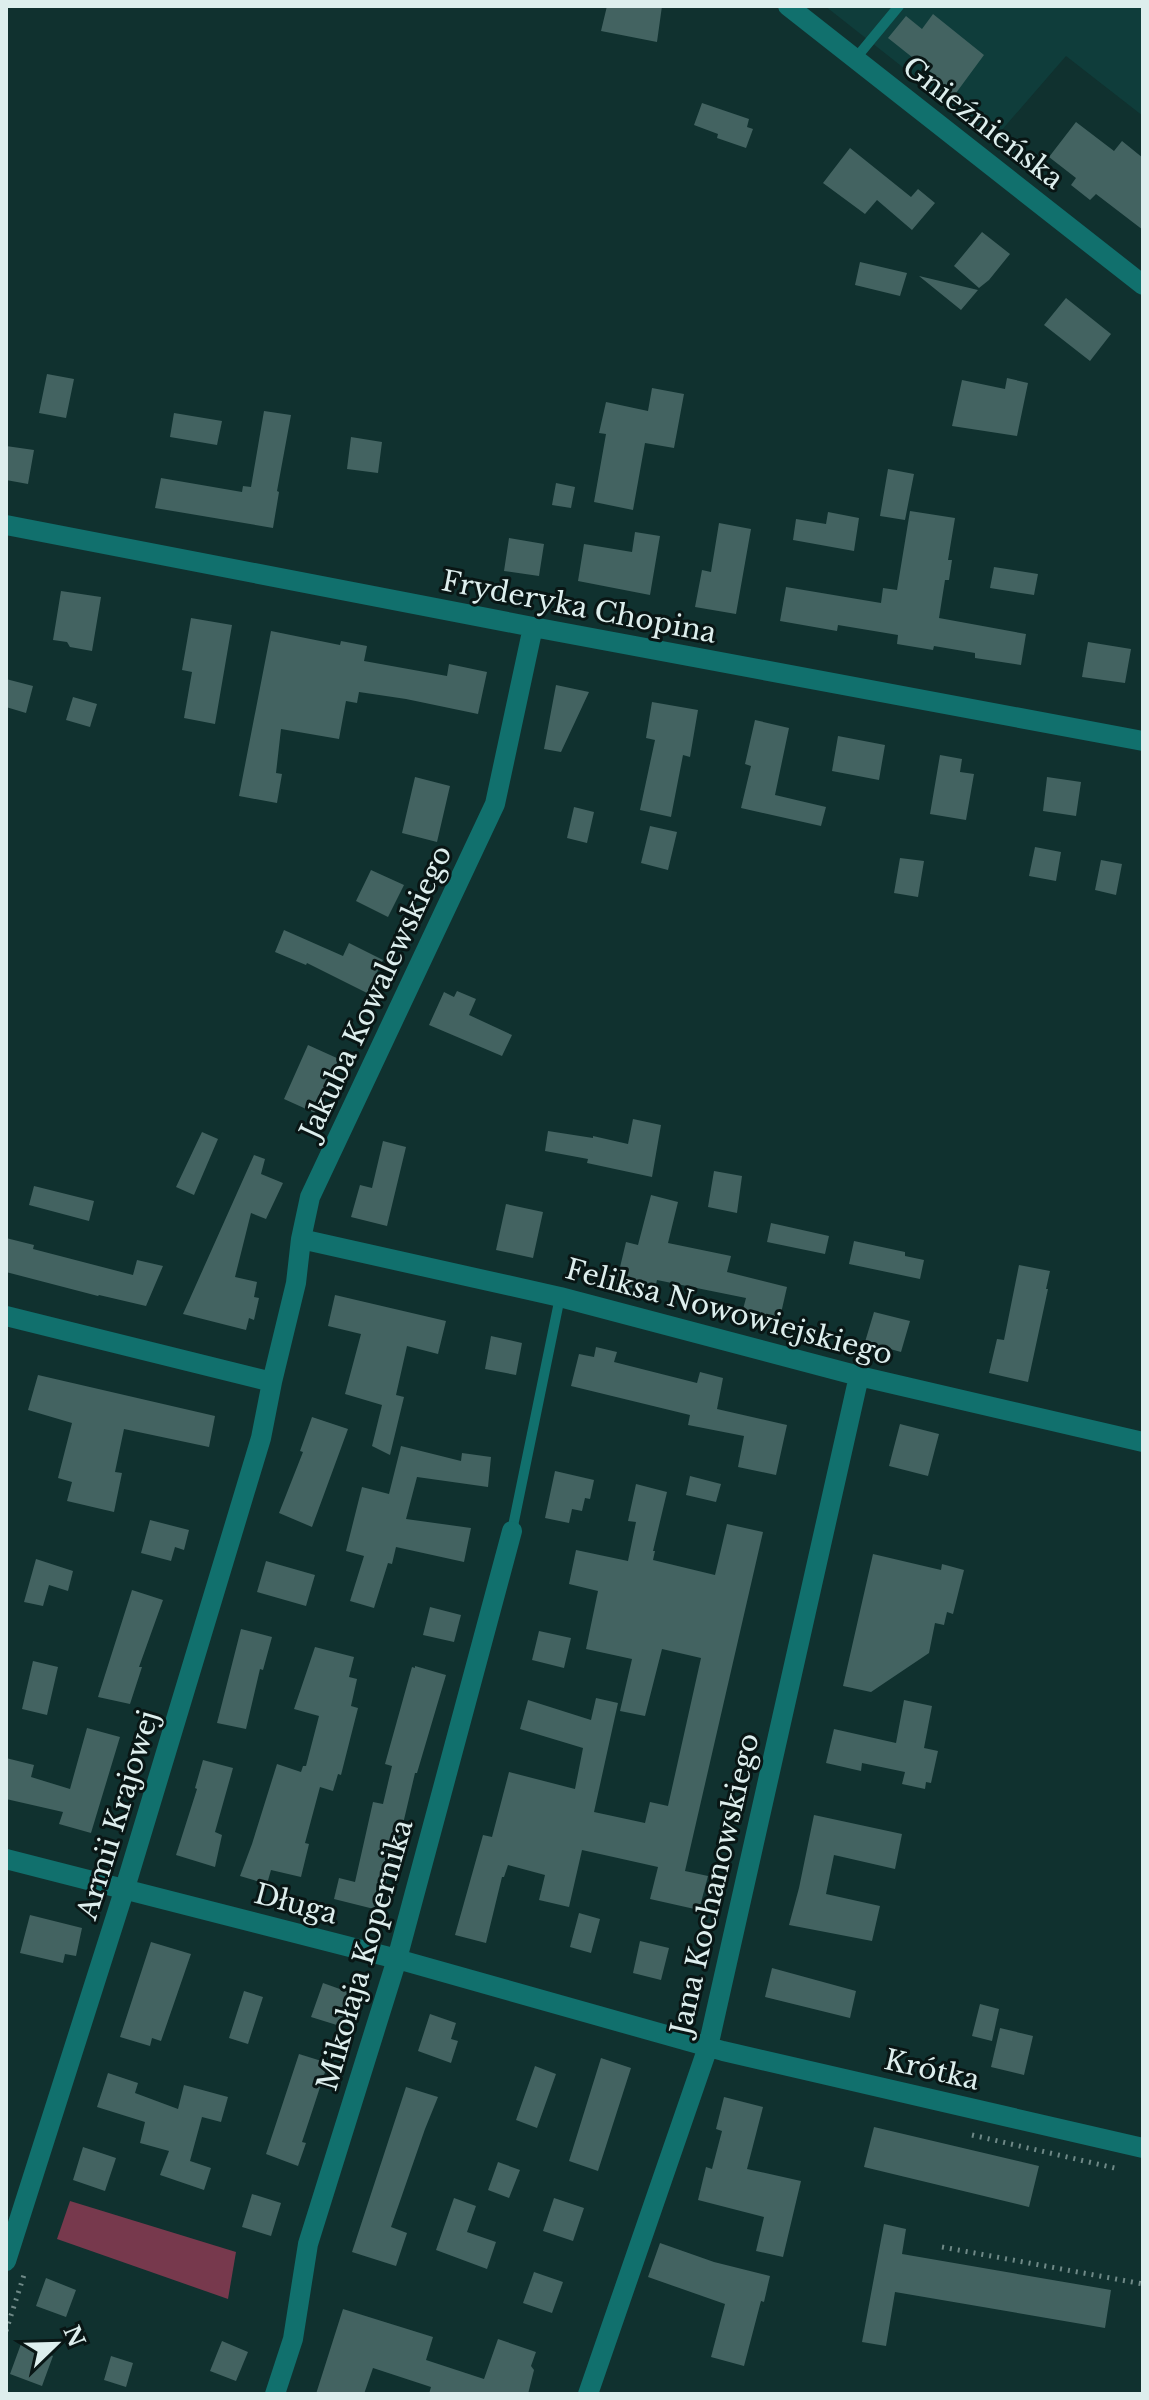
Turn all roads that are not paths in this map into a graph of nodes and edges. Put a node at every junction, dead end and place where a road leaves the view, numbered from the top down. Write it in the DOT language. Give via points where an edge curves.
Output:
graph roads {
  1 [pos="788,6"];
  2 [pos="899,6"];
  3 [pos="856,58"];
  4 [pos="1143,285"];
  5 [pos="6,525"];
  6 [pos="533,627"];
  7 [pos="1143,741"];
  8 [pos="301,1239"];
  9 [pos="560,1297"];
  10 [pos="6,1316"];
  11 [pos="859,1376"];
  12 [pos="272,1382"];
  13 [pos="1143,1442"];
  14 [pos="512,1531"];
  15 [pos="6,1859"];
  16 [pos="125,1888"];
  17 [pos="397,1959"];
  18 [pos="708,2047"];
  19 [pos="1143,2148"];
  20 [pos="6,2261"];
  21 [pos="275,2394"];
  22 [pos="588,2394"];
  1 -- 3 [label="street, Gnieźnieńska"];
  2 -- 3 [label="lane"];
  3 -- 4 [label="street, Gnieźnieńska"];
  5 -- 6 [label="street, Fryderyka Chopina"];
  6 -- 7 [label="street, Fryderyka Chopina"];
  6 -- 8 [label="street, Jakuba Kowalewskiego" via="495,804 310,1197"];
  8 -- 9 [label="street, Feliksa Nowowiejskiego"];
  8 -- 12 [label="street, Jakuba Kowalewskiego"];
  9 -- 11 [label="street, Feliksa Nowowiejskiego"];
  9 -- 14 [label="lane"];
  10 -- 12 [label="street"];
  11 -- 13 [label="street, Feliksa Nowowiejskiego"];
  11 -- 18 [label="street, Jana Kochanowskiego"];
  12 -- 16 [label="street, Armii Krajowej" via="261,1438"];
  14 -- 17 [label="street, Mikołaja Kopernika"];
  15 -- 16 [label="street, Długa"];
  16 -- 17 [label="street, Długa"];
  16 -- 20 [label="street, Armii Krajowej"];
  17 -- 18 [label="street, Długa"];
  17 -- 21 [label="street, Mikołaja Kopernika" via="308,2244 293,2339"];
  18 -- 19 [label="street, Krótka"];
  18 -- 22 [label="street, Jana Kochanowskiego"];
}
